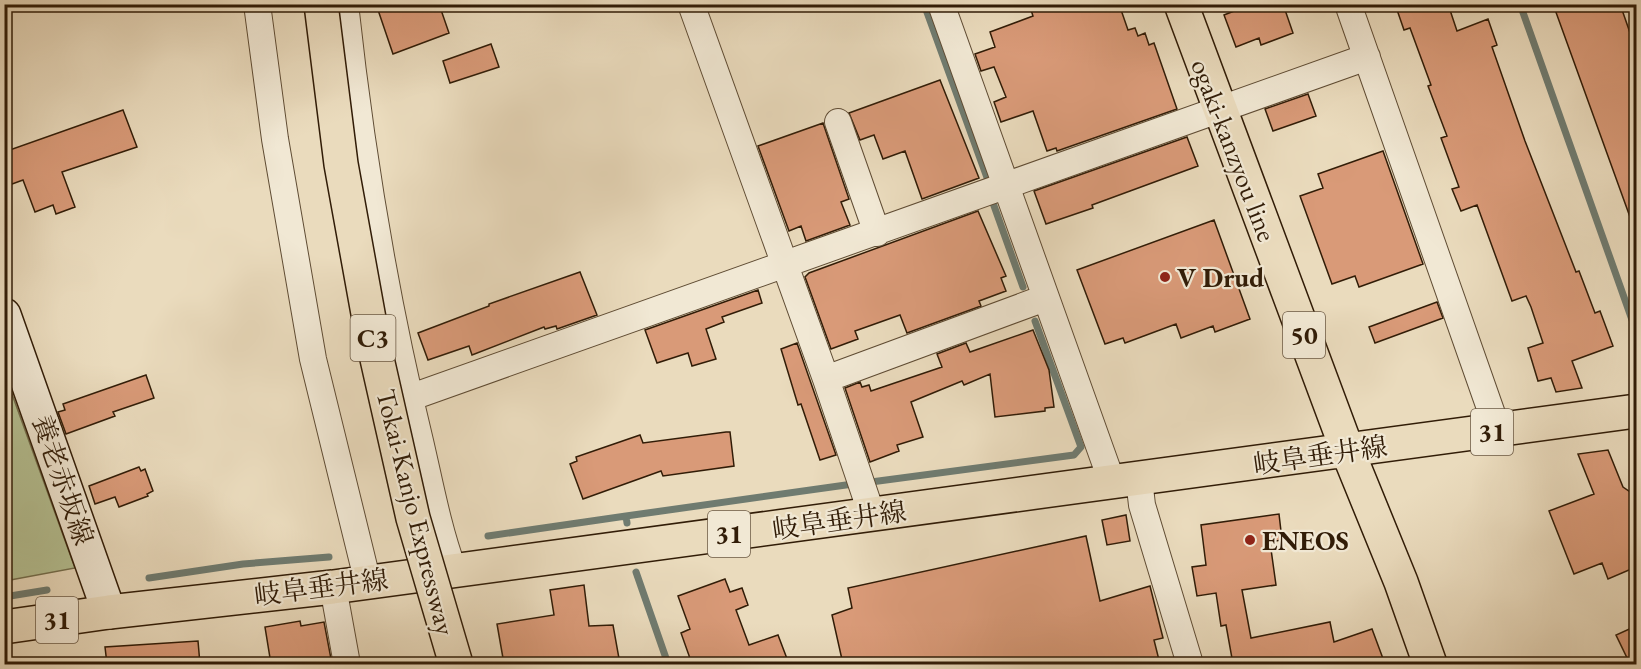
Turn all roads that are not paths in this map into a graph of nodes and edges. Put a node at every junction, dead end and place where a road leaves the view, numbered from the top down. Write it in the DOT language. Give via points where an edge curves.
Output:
graph roads {
  1 [pos="257,4"];
  2 [pos="321,4"];
  3 [pos="345,4"];
  4 [pos="691,4"];
  5 [pos="941,4"];
  6 [pos="1181,4"];
  7 [pos="1348,4"];
  8 [pos="1367,57"];
  9 [pos="1219,110"];
  10 [pos="838,122"];
  11 [pos="1006,187"];
  12 [pos="877,233"];
  13 [pos="786,266"];
  14 [pos="1044,298"];
  15 [pos="4,315"];
  16 [pos="826,379"];
  17 [pos="409,398"];
  18 [pos="1636,411"];
  19 [pos="1498,431"];
  20 [pos="1348,452"];
  21 [pos="1125,481"];
  22 [pos="872,515"];
  23 [pos="453,569"];
  24 [pos="368,582"];
  25 [pos="333,587"];
  26 [pos="109,612"];
  27 [pos="4,627"];
  28 [pos="347,664"];
  29 [pos="456,664"];
  30 [pos="1190,664"];
  31 [pos="1430,664"];
  1 -- 24 [label="street" via="275,140 313,359"];
  2 -- 29 [label="main road, Tokai-Kanjo Expressway / C3, bridge" via="341,164 374,341 413,518"];
  3 -- 17 [label="street" via="362,138"];
  4 -- 13 [label="street"];
  5 -- 11 [label="street"];
  6 -- 9 [label="main road, ogaki-kanzyou line / 50"];
  7 -- 8 [label="street"];
  8 -- 9 [label="street"];
  8 -- 19 [label="street"];
  9 -- 11 [label="street"];
  9 -- 20 [label="main road, ogaki-kanzyou line / 50"];
  10 -- 12 [label="street"];
  11 -- 12 [label="street"];
  11 -- 14 [label="street"];
  12 -- 13 [label="street"];
  13 -- 16 [label="street"];
  13 -- 17 [label="street"];
  14 -- 16 [label="street"];
  14 -- 21 [label="street"];
  15 -- 26 [label="main road, 養老赤坂線"];
  16 -- 22 [label="street"];
  17 -- 23 [label="street"];
  18 -- 19 [label="main road, 岐阜垂井線 / 31"];
  19 -- 20 [label="main road, 岐阜垂井線 / 31"];
  20 -- 21 [label="main road, 岐阜垂井線 / 31"];
  20 -- 31 [label="main road, ogaki-kanzyou line / 50"];
  21 -- 22 [label="main road, 岐阜垂井線 / 31"];
  21 -- 30 [label="street" via="1142,505"];
  22 -- 23 [label="main road, 岐阜垂井線 / 31"];
  23 -- 24 [label="main road, 岐阜垂井線 / 31"];
  24 -- 25 [label="main road, 岐阜垂井線 / 31"];
  25 -- 26 [label="main road, 岐阜垂井線 / 31"];
  25 -- 28 [label="street"];
  26 -- 27 [label="main road, 岐阜垂井線 / 31"];
}
